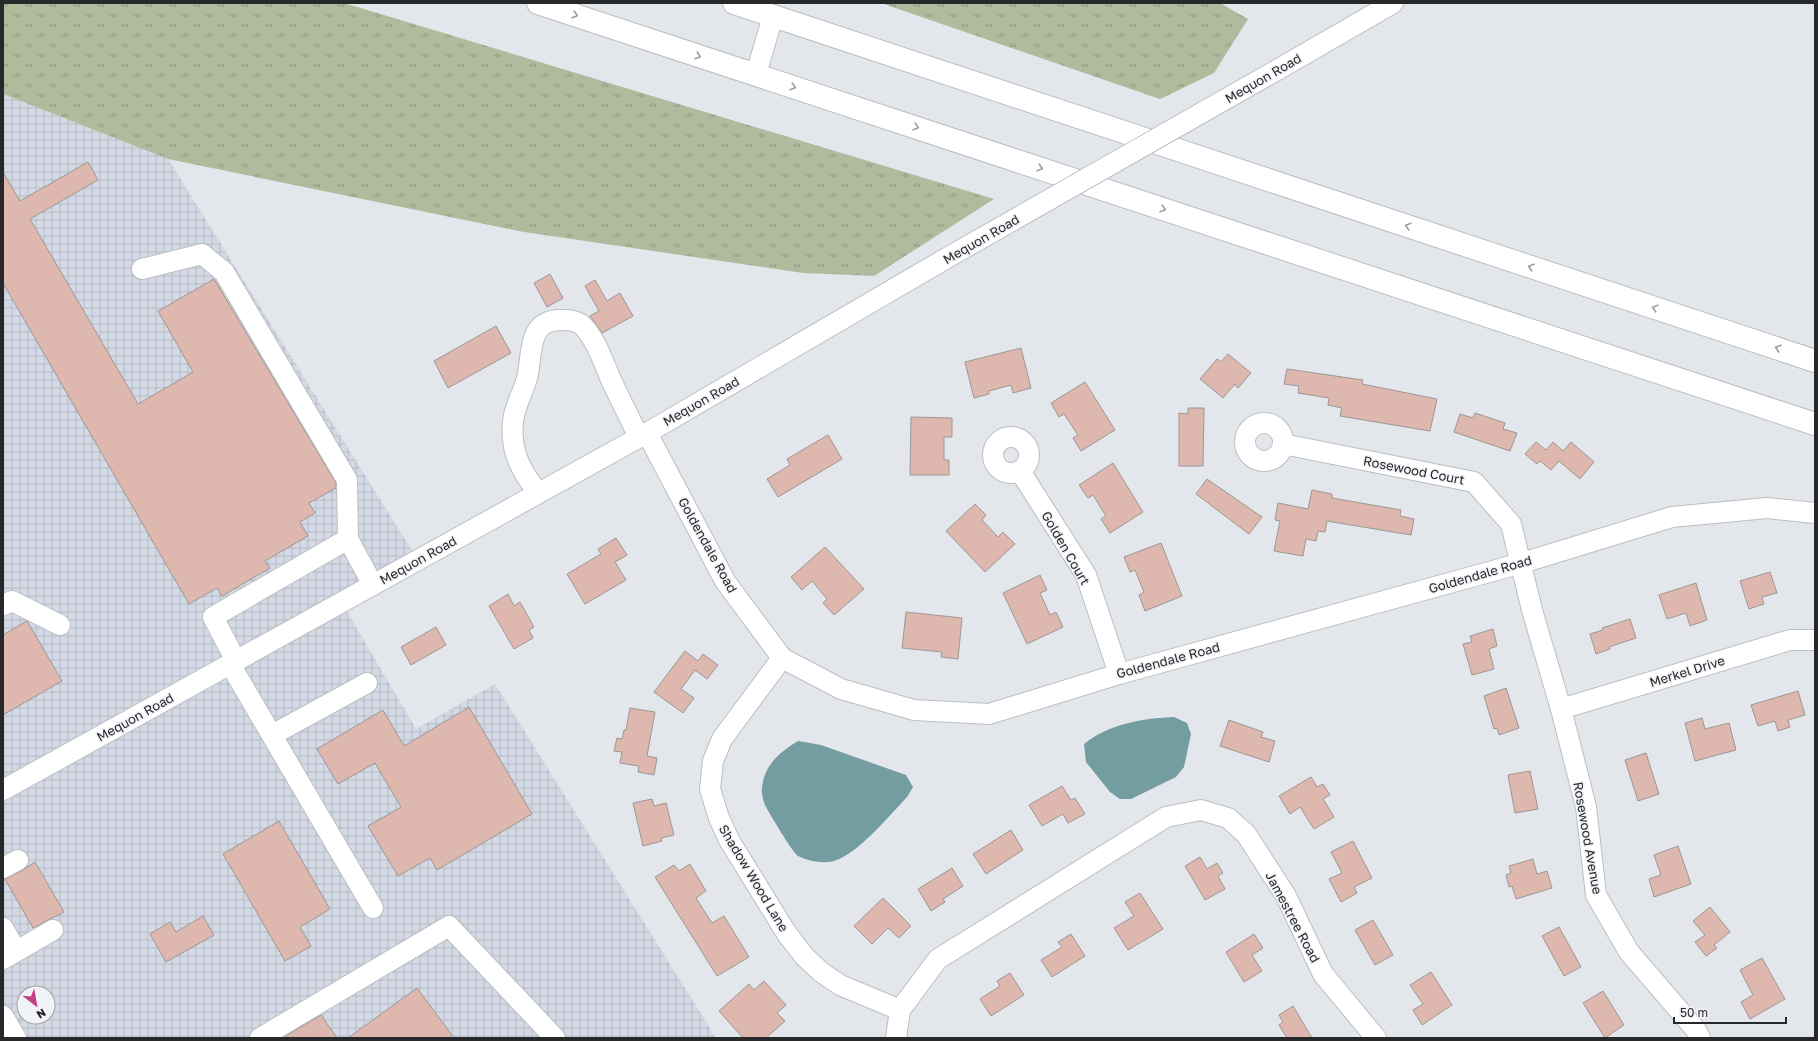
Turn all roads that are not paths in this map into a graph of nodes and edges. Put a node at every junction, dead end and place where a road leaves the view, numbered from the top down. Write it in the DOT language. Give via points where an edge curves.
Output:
graph roads {
  1 [pos="538,3"];
  2 [pos="734,3"];
  3 [pos="1393,3"];
  4 [pos="773,16"];
  5 [pos="756,74"];
  6 [pos="142,269"];
  7 [pos="1815,361"];
  8 [pos="1815,424"];
  9 [pos="643,435"];
  10 [pos="1283,444"];
  11 [pos="1020,471"];
  12 [pos="538,493"];
  13 [pos="1815,513"];
  14 [pos="348,540"];
  15 [pos="1522,563"];
  16 [pos="373,584"];
  17 [pos="3,605"];
  18 [pos="60,625"];
  19 [pos="1815,640"];
  20 [pos="782,658"];
  21 [pos="233,662"];
  22 [pos="1119,674"];
  23 [pos="367,682"];
  24 [pos="1561,709"];
  25 [pos="272,735"];
  26 [pos="3,790"];
  27 [pos="372,908"];
  28 [pos="3,928"];
  29 [pos="53,930"];
  30 [pos="10,955"];
  31 [pos="900,1010"];
  32 [pos="3,1016"];
  33 [pos="16,1038"];
  34 [pos="260,1038"];
  35 [pos="555,1038"];
  36 [pos="896,1038"];
  37 [pos="1376,1038"];
  38 [pos="1700,1038"];
  1 -- 5 [label="highway, one-way"];
  2 -- 4 [label="highway"];
  3 -- 9 [label="street, Mequon Road, bridge"];
  4 -- 5 [label="street"];
  7 -- 4 [label="highway, one-way"];
  5 -- 8 [label="highway, one-way"];
  6 -- 14 [label="street" via="202,254 224,272 346,480"];
  9 -- 12 [label="street, Mequon Road"];
  9 -- 12 [label="street, Goldendale Road" via="596,346 582,325 570,320 555,320 544,324 533,339 530,368 512,421 517,458"];
  9 -- 20 [label="street, Goldendale Road" via="725,581"];
  10 -- 15 [label="street, Rosewood Court" via="1474,482 1511,524"];
  11 -- 22 [label="street, Golden Court" via="1086,575"];
  12 -- 16 [label="street, Mequon Road"];
  13 -- 15 [label="street, Goldendale Road" via="1767,508 1672,517"];
  14 -- 16 [label="street"];
  14 -- 21 [label="street" via="213,617"];
  15 -- 22 [label="street, Goldendale Road"];
  15 -- 24 [label="street, Rosewood Avenue" via="1532,610"];
  16 -- 21 [label="street, Mequon Road"];
  17 -- 18 [label="street" via="12,601"];
  19 -- 24 [label="street, Merkel Drive" via="1790,640"];
  20 -- 22 [label="street, Goldendale Road" via="841,689 914,710 989,714"];
  20 -- 31 [label="street, Shadow Wood Lane" via="722,738 713,761 710,789 719,818 729,840 805,957 840,985"];
  21 -- 25 [label="street"];
  21 -- 26 [label="street, Mequon Road"];
  23 -- 25 [label="street"];
  24 -- 38 [label="street, Rosewood Avenue" via="1586,807 1596,895 1629,952 1696,1030"];
  25 -- 27 [label="street"];
  28 -- 30 [label="street"];
  29 -- 30 [label="street"];
  31 -- 36 [label="street"];
  31 -- 37 [label="street, Jamestree Road" via="938,960 1166,817 1201,810 1228,818 1246,834 1286,896 1323,974"];
  32 -- 33 [label="street"];
  34 -- 35 [label="street" via="449,926"];
}
